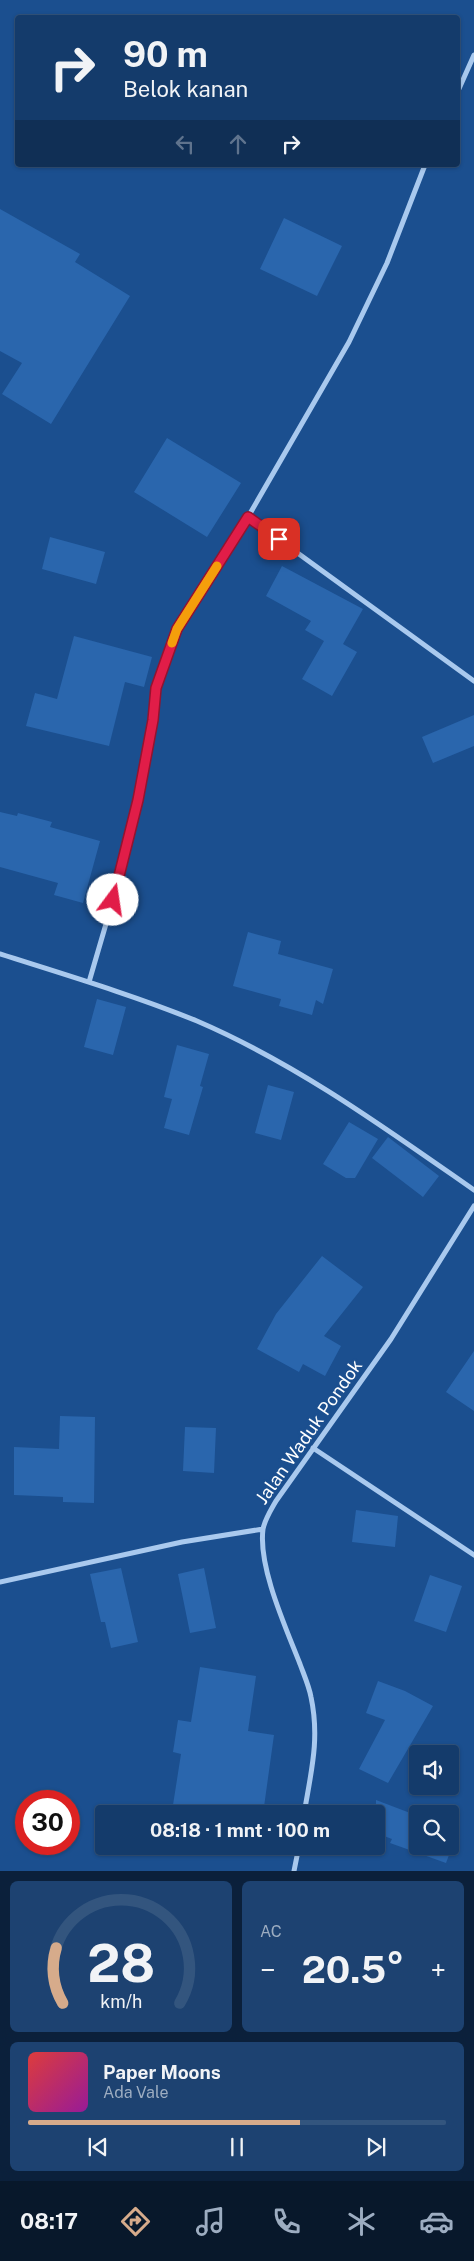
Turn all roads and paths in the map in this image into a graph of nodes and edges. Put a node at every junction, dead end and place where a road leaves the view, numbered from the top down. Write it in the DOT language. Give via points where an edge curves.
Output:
graph roads {
  1 [pos="474,55"];
  2 [pos="460,86"];
  3 [pos="424,167"];
  4 [pos="248,517"];
  5 [pos="474,681"];
  6 [pos="0,954"];
  7 [pos="89,982"];
  8 [pos="474,1190"];
  9 [pos="474,1206"];
  10 [pos="313,1448"];
  11 [pos="264,1528"];
  12 [pos="474,1555"];
  13 [pos="0,1582"];
  14 [pos="306,1805"];
  15 [pos="297,1855"];
  16 [pos="294,1871"];
  1 -- 2 [label="street"];
  3 -- 4 [label="street" via="387,263 349,342"];
  4 -- 5 [label="street"];
  4 -- 7 [label="street" via="177,629 156,688 138,800"];
  6 -- 7 [label="street"];
  7 -- 8 [label="street" via="197,1021 286,1065 362,1111"];
  9 -- 10 [label="street, Jalan Waduk Pondok" via="391,1340"];
  10 -- 11 [label="street, Jalan Waduk Pondok" via="276,1501"];
  10 -- 12 [label="street"];
  11 -- 13 [label="street" via="182,1542"];
  11 -- 14 [label="street, Jalan Waduk Pondok" via="267,1569 311,1694 315,1720 316,1744"];
  15 -- 16 [label="street"];
}
